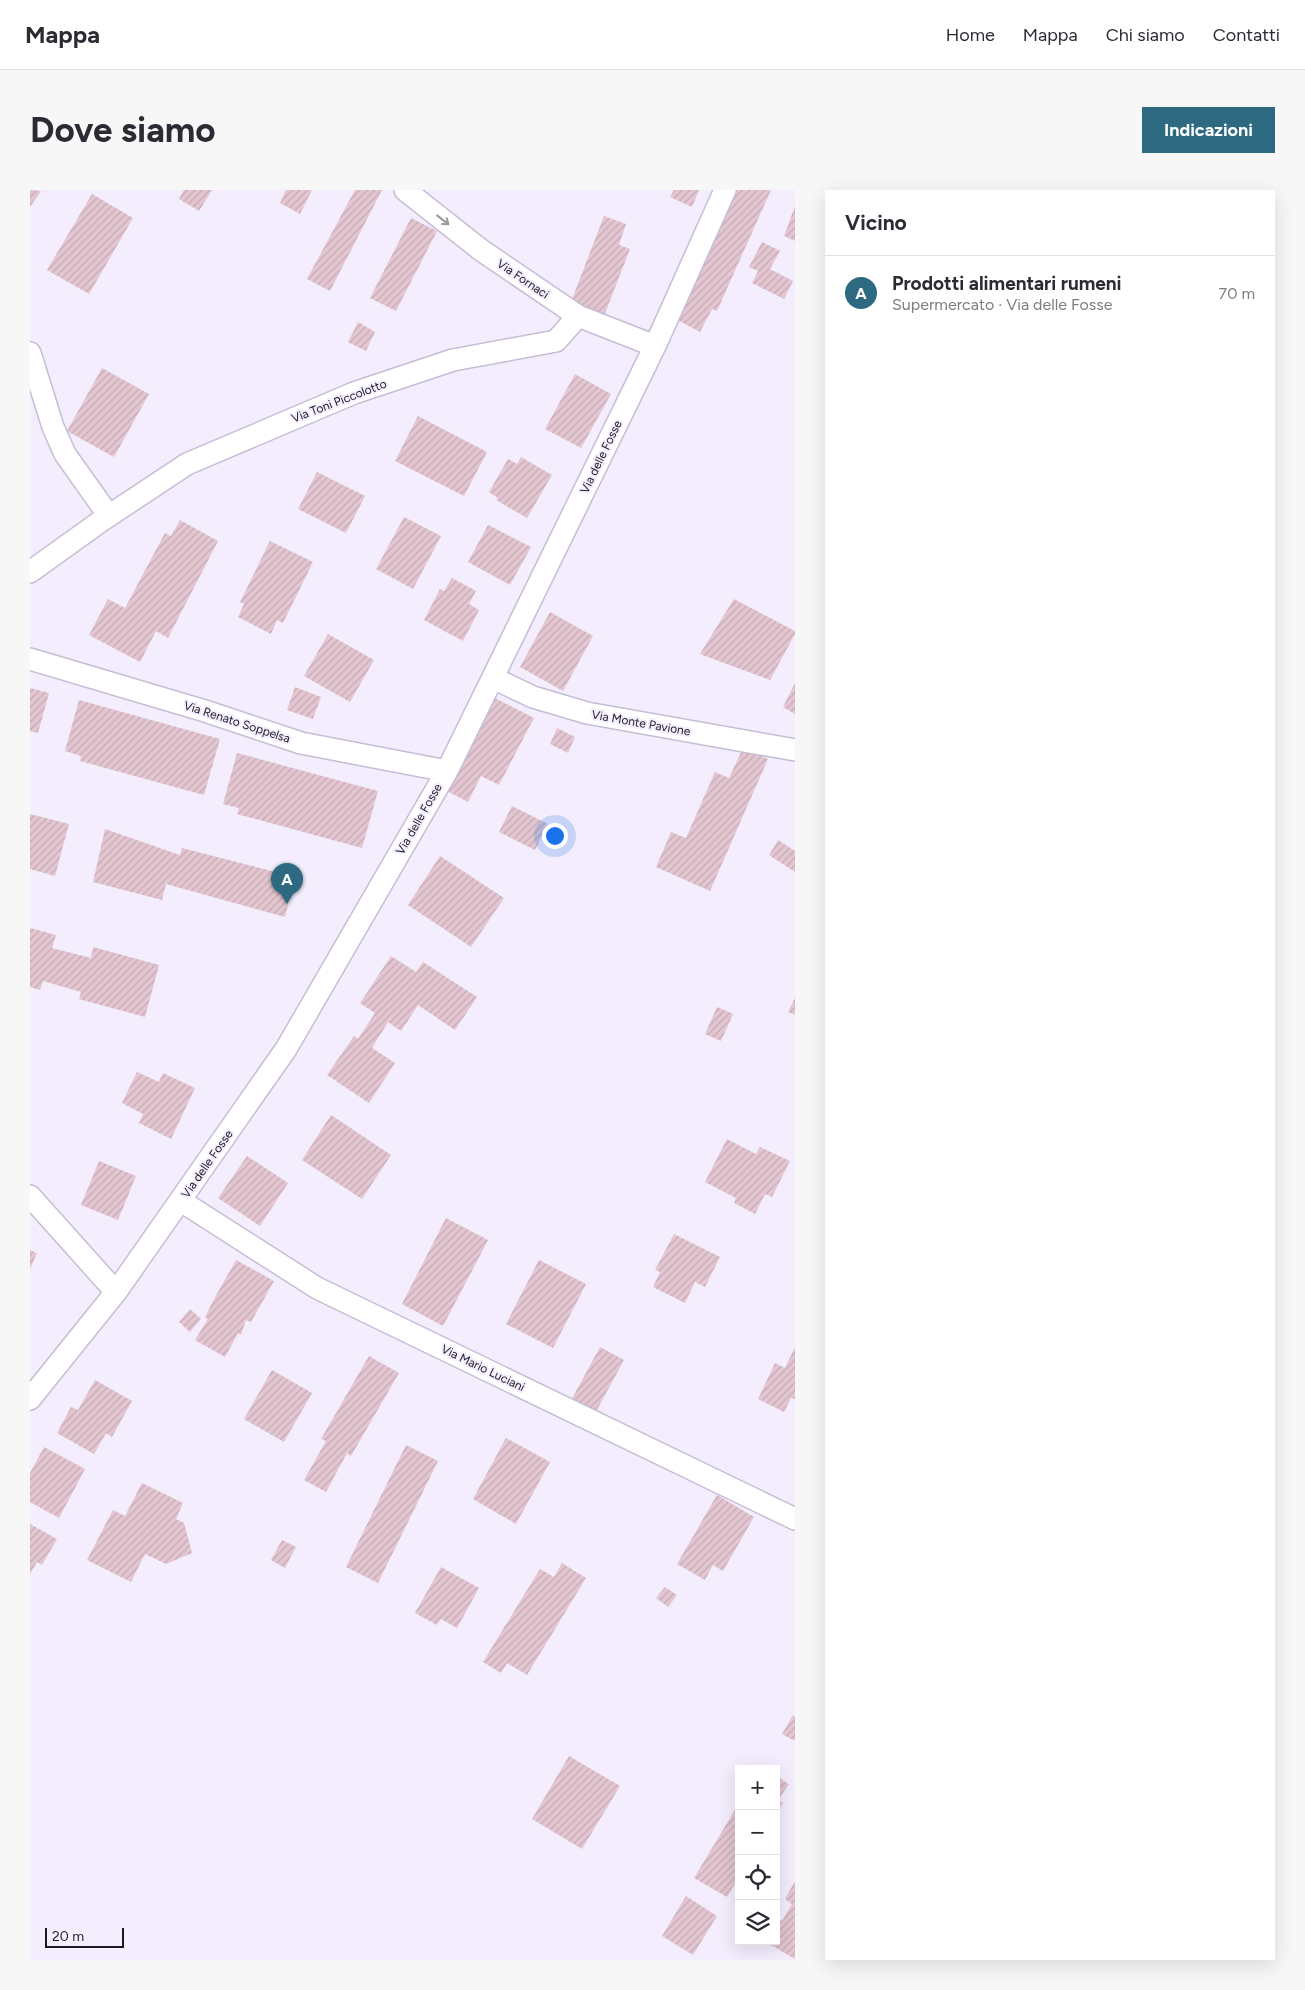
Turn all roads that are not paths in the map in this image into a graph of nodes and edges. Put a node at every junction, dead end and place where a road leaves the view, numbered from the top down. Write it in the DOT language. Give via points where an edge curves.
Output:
graph roads {
  1 [pos="405,190"];
  2 [pos="725,190"];
  3 [pos="578,316"];
  4 [pos="655,346"];
  5 [pos="30,353"];
  6 [pos="109,516"];
  7 [pos="30,572"];
  8 [pos="30,658"];
  9 [pos="493,678"];
  10 [pos="795,750"];
  11 [pos="447,771"];
  12 [pos="30,1196"];
  13 [pos="181,1201"];
  14 [pos="116,1292"];
  15 [pos="30,1399"];
  16 [pos="795,1519"];
  1 -- 3 [label="street, Via Fornaci, one-way" via="481,250"];
  2 -- 4 [label="street, Via delle Fosse"];
  3 -- 4 [label="street, Via Fornaci"];
  3 -- 6 [label="street, Via Toni Piccolotto" via="556,341 453,360 354,393 186,464"];
  4 -- 9 [label="street, Via delle Fosse"];
  5 -- 6 [label="street" via="65,454"];
  6 -- 7 [label="street, Via Toni Piccolotto"];
  8 -- 11 [label="street, Via Renato Soppelsa" via="205,710 301,743"];
  9 -- 10 [label="street, Via Monte Pavione" via="533,698 587,713"];
  9 -- 11 [label="street, Via delle Fosse"];
  11 -- 13 [label="street, Via delle Fosse" via="286,1049"];
  12 -- 14 [label="street"];
  13 -- 14 [label="street, Via delle Fosse"];
  13 -- 16 [label="street, Via Mario Luciani" via="317,1288"];
  14 -- 15 [label="street, Via delle Fosse"];
}
